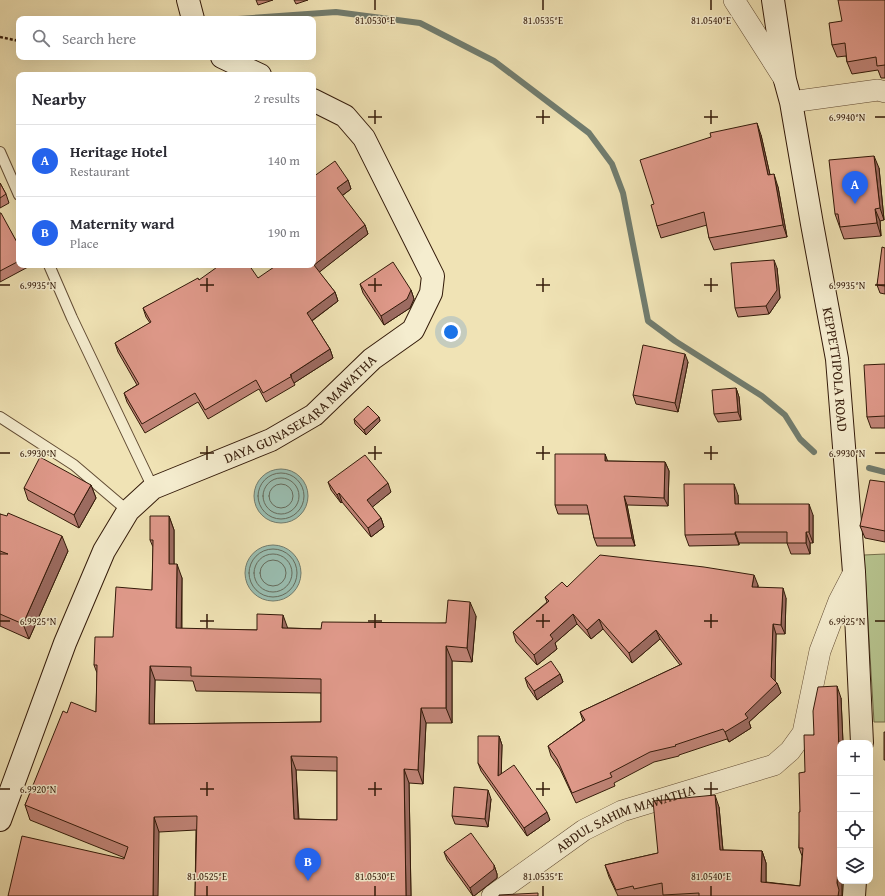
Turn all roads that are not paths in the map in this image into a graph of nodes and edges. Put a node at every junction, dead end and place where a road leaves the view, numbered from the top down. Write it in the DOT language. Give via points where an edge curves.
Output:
graph roads {
  1 [pos="188,0"];
  2 [pos="734,0"];
  3 [pos="773,0"];
  4 [pos="192,16"];
  5 [pos="228,60"];
  6 [pos="254,72"];
  7 [pos="785,80"];
  8 [pos="885,92"];
  9 [pos="316,102"];
  10 [pos="791,102"];
  11 [pos="0,152"];
  12 [pos="16,188"];
  13 [pos="50,268"];
  14 [pos="0,417"];
  15 [pos="152,488"];
  16 [pos="128,512"];
  17 [pos="854,572"];
  18 [pos="862,740"];
  19 [pos="0,820"];
  20 [pos="855,884"];
  21 [pos="492,896"];
  22 [pos="854,896"];
  1 -- 4 [label="street"];
  2 -- 7 [label="street"];
  3 -- 7 [label="street, KEPPETTIPOLA ROAD"];
  5 -- 6 [label="street"];
  7 -- 10 [label="street, KEPPETTIPOLA ROAD"];
  8 -- 10 [label="street" via="878,90"];
  9 -- 15 [label="street, DAYA GUNASEKARA MAWATHA" via="345,116 364,138 432,276 431,293 413,330 372,359 314,415 271,440"];
  10 -- 17 [label="street, KEPPETTIPOLA ROAD" via="837,359"];
  11 -- 12 [label="lane"];
  13 -- 15 [label="lane"];
  14 -- 16 [label="lane" via="74,465"];
  15 -- 16 [label="street, DAYA GUNASEKARA MAWATHA"];
  16 -- 19 [label="street, DAYA GUNASEKARA MAWATHA" via="104,552 71,629"];
  17 -- 18 [label="street, KEPPETTIPOLA ROAD"];
  17 -- 21 [label="street, ABDUL SAHIM MAWATHA" via="839,600 820,651 803,733 790,751 774,765 622,811 584,830"];
  20 -- 22 [label="street"];
}
